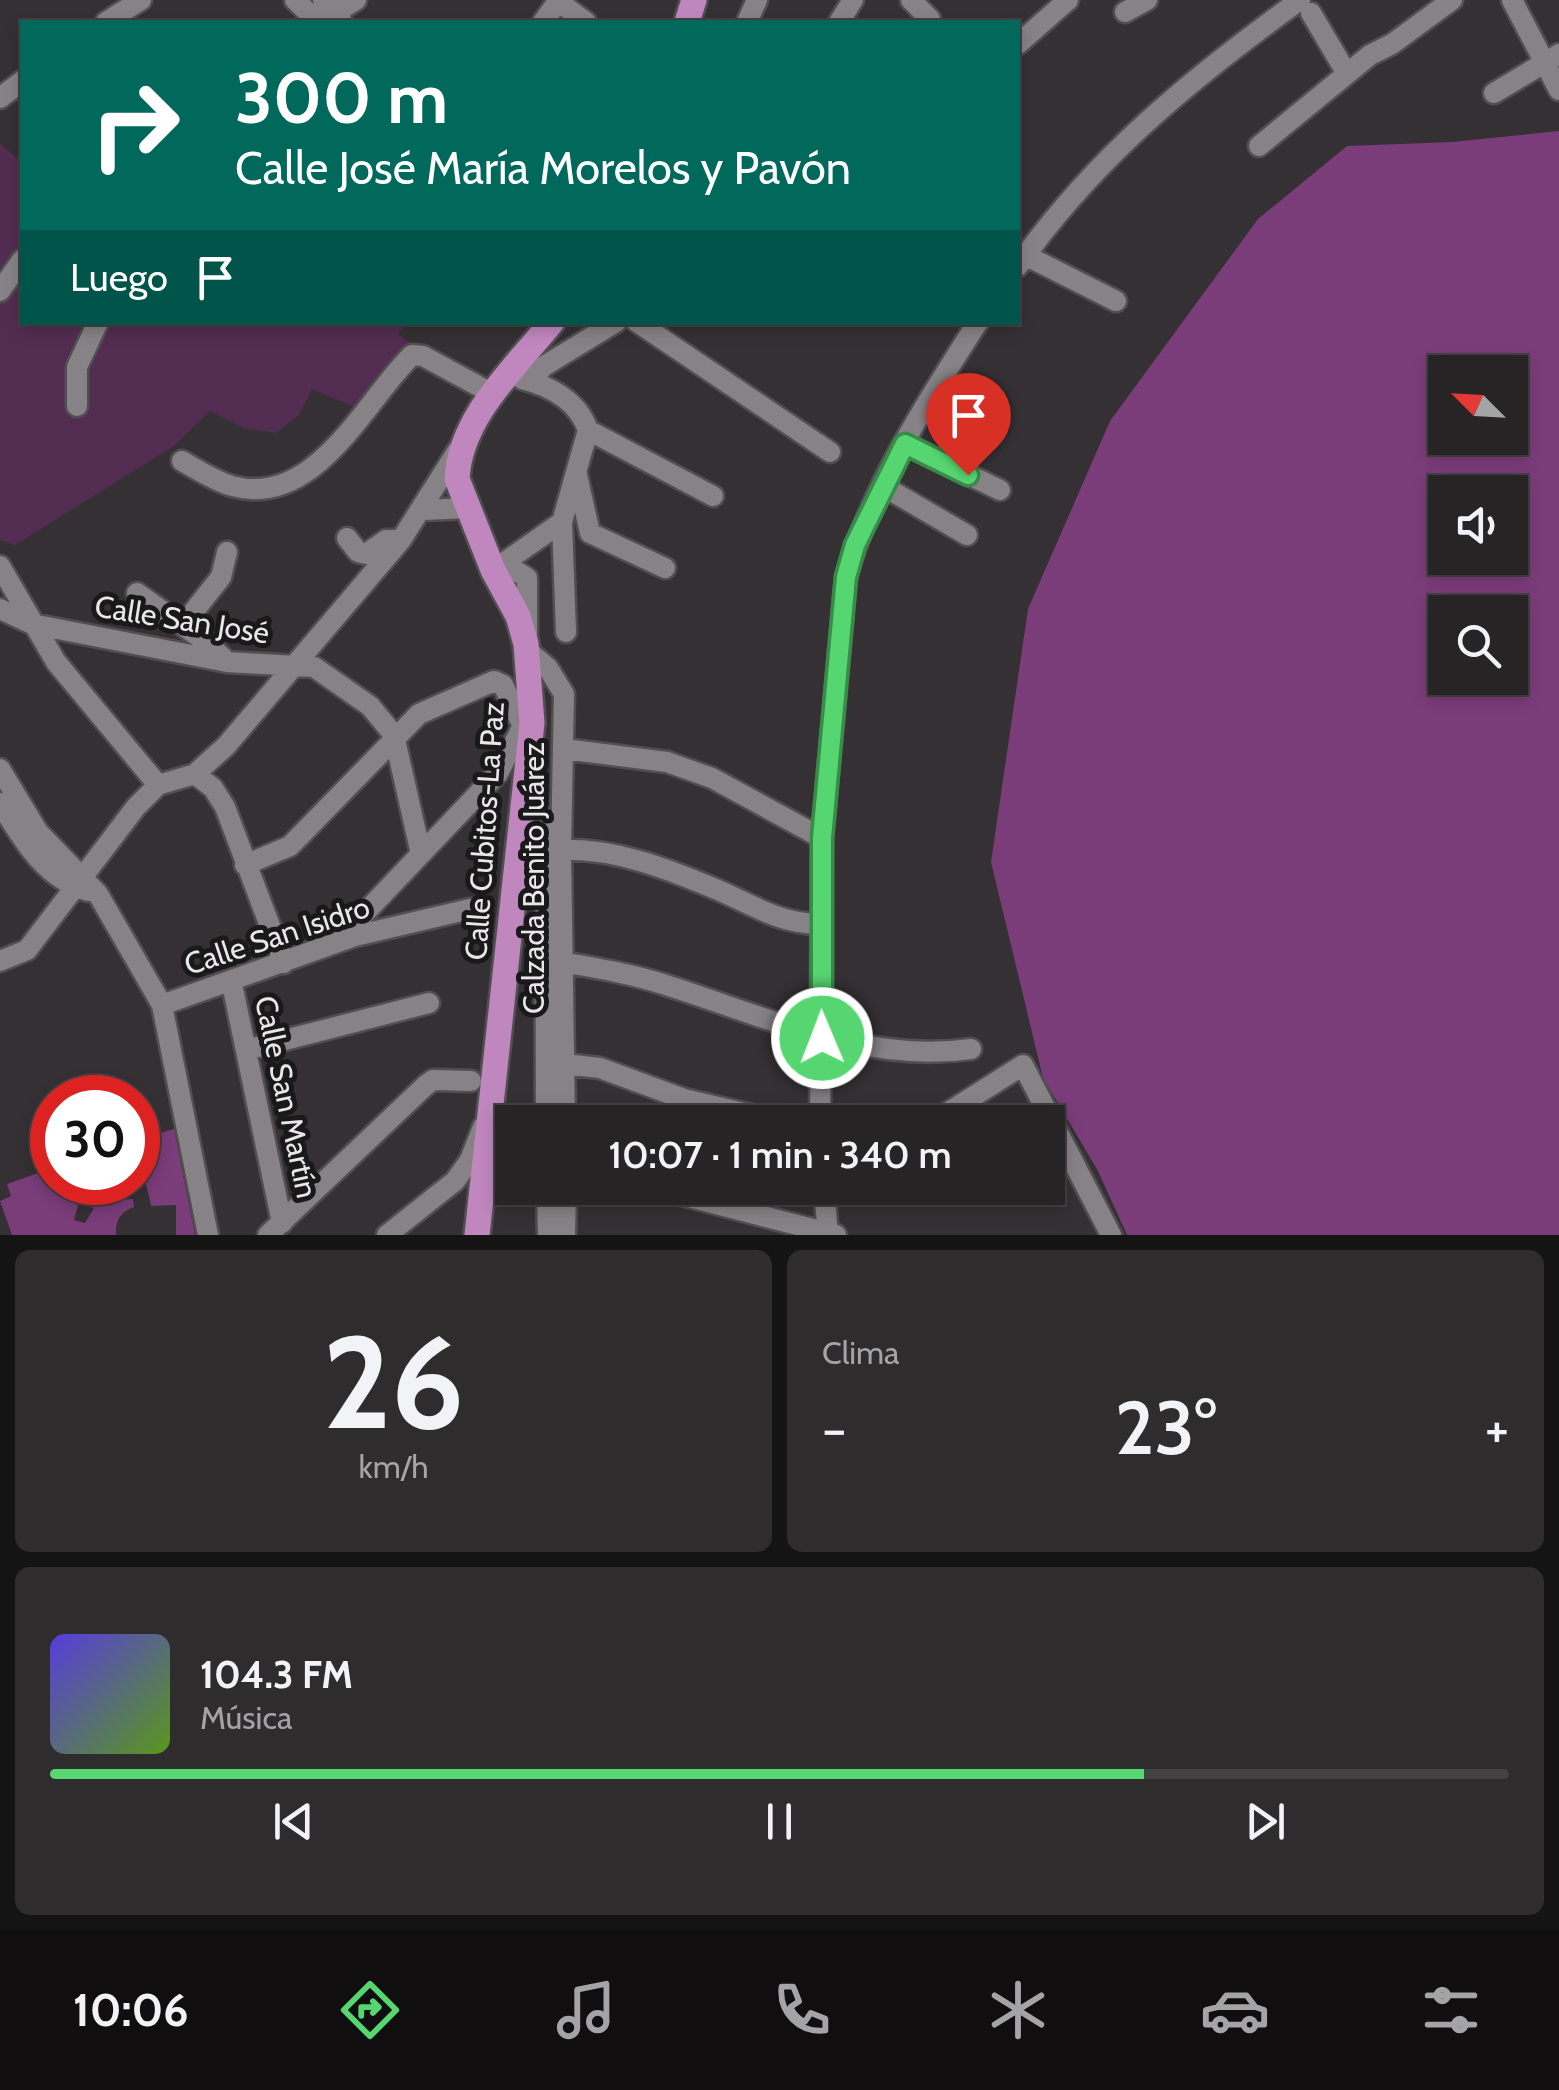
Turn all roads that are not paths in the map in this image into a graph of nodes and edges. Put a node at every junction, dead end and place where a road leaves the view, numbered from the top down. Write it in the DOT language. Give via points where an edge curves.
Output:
graph roads {
  1 [pos="141,0"];
  2 [pos="295,0"];
  3 [pos="356,0"];
  4 [pos="558,0"];
  5 [pos="911,0"];
  6 [pos="1068,0"];
  7 [pos="1147,0"];
  8 [pos="1452,0"];
  9 [pos="1512,0"];
  10 [pos="1306,6"];
  11 [pos="1125,12"];
  12 [pos="329,14"];
  13 [pos="930,19"];
  14 [pos="109,20"];
  15 [pos="583,20"];
  16 [pos="1020,42"];
  17 [pos="1553,58"];
  18 [pos="1347,74"];
  19 [pos="20,83"];
  20 [pos="1559,90"];
  21 [pos="1494,93"];
  22 [pos="0,98"];
  23 [pos="1259,146"];
  24 [pos="1021,261"];
  25 [pos="20,263"];
  26 [pos="0,290"];
  27 [pos="1116,301"];
  28 [pos="97,325"];
  29 [pos="550,325"];
  30 [pos="611,325"];
  31 [pos="641,325"];
  32 [pos="976,325"];
  33 [pos="510,384"];
  34 [pos="77,406"];
  35 [pos="588,430"];
  36 [pos="905,444"];
  37 [pos="458,450"];
  38 [pos="830,452"];
  39 [pos="182,461"];
  40 [pos="576,474"];
  41 [pos="883,486"];
  42 [pos="1000,490"];
  43 [pos="713,496"];
  44 [pos="469,508"];
  45 [pos="423,510"];
  46 [pos="562,522"];
  47 [pos="968,535"];
  48 [pos="347,538"];
  49 [pos="400,540"];
  50 [pos="227,552"];
  51 [pos="0,566"];
  52 [pos="499,567"];
  53 [pos="665,568"];
  54 [pos="137,593"];
  55 [pos="0,609"];
  56 [pos="32,624"];
  57 [pos="183,625"];
  58 [pos="566,632"];
  59 [pos="526,646"];
  60 [pos="226,662"];
  61 [pos="294,664"];
  62 [pos="528,724"];
  63 [pos="394,735"];
  64 [pos="564,749"];
  65 [pos="528,766"];
  66 [pos="0,769"];
  67 [pos="194,774"];
  68 [pos="158,785"];
  69 [pos="0,803"];
  70 [pos="822,838"];
  71 [pos="420,850"];
  72 [pos="561,850"];
  73 [pos="245,865"];
  74 [pos="79,882"];
  75 [pos="470,909"];
  76 [pos="820,924"];
  77 [pos="355,936"];
  78 [pos="0,962"];
  79 [pos="561,962"];
  80 [pos="284,963"];
  81 [pos="232,984"];
  82 [pos="430,1003"];
  83 [pos="162,1005"];
  84 [pos="822,1038"];
  85 [pos="971,1049"];
  86 [pos="246,1050"];
  87 [pos="565,1064"];
  88 [pos="471,1082"];
  89 [pos="546,1105"];
  90 [pos="566,1105"];
  91 [pos="710,1105"];
  92 [pos="820,1105"];
  93 [pos="961,1105"];
  94 [pos="1044,1105"];
  95 [pos="492,1114"];
  96 [pos="1065,1146"];
  97 [pos="547,1205"];
  98 [pos="566,1205"];
  99 [pos="717,1205"];
  100 [pos="825,1205"];
  101 [pos="275,1229"];
  102 [pos="208,1235"];
  103 [pos="387,1235"];
  104 [pos="477,1235"];
  105 [pos="548,1235"];
  106 [pos="566,1235"];
  107 [pos="828,1235"];
  108 [pos="836,1235"];
  109 [pos="1111,1235"];
  1 -- 14 [label="street"];
  2 -- 12 [label="street"];
  3 -- 12 [label="street"];
  4 -- 15 [label="street"];
  5 -- 13 [label="street"];
  6 -- 16 [label="street"];
  7 -- 11 [label="street"];
  8 -- 18 [label="street"];
  9 -- 17 [label="street"];
  10 -- 18 [label="street"];
  10 -- 24 [label="street" via="1193,80 1093,170"];
  17 -- 20 [label="street"];
  17 -- 21 [label="street"];
  18 -- 23 [label="street"];
  19 -- 22 [label="street"];
  24 -- 27 [label="street"];
  25 -- 26 [label="street"];
  28 -- 34 [label="street" via="76,368"];
  29 -- 33 [label="main road"];
  30 -- 33 [label="street"];
  31 -- 38 [label="street"];
  32 -- 36 [label="street"];
  33 -- 35 [label="street" via="573,404"];
  33 -- 37 [label="main road"];
  33 -- 39 [label="street" via="412,355 335,447 286,482 266,490 232,486"];
  35 -- 40 [label="street"];
  35 -- 43 [label="street"];
  36 -- 41 [label="street"];
  36 -- 42 [label="street"];
  37 -- 44 [label="main road, Calle Cubitos-La Paz" via="458,479"];
  37 -- 45 [label="street"];
  40 -- 46 [label="street"];
  40 -- 53 [label="street" via="590,533"];
  41 -- 47 [label="street"];
  41 -- 70 [label="street" via="846,577"];
  44 -- 45 [label="street"];
  44 -- 52 [label="main road, Calle Cubitos-La Paz"];
  45 -- 49 [label="street"];
  46 -- 52 [label="street"];
  46 -- 58 [label="street"];
  48 -- 49 [label="street" via="366,554 386,540"];
  49 -- 61 [label="street"];
  50 -- 57 [label="street" via="221,577"];
  51 -- 56 [label="street"];
  52 -- 59 [label="main road, Calle Cubitos-La Paz"];
  54 -- 57 [label="street"];
  55 -- 56 [label="street, Calle San José"];
  56 -- 60 [label="street, Calle San José"];
  56 -- 68 [label="street" via="96,715"];
  57 -- 60 [label="street"];
  59 -- 62 [label="main road, Calle Cubitos-La Paz"];
  59 -- 64 [label="street, Calzada Benito Juárez" via="564,694"];
  60 -- 61 [label="street, Calle San José"];
  61 -- 63 [label="street, Calle San José" via="335,680"];
  61 -- 67 [label="street"];
  62 -- 63 [label="street" via="494,682 419,714"];
  62 -- 65 [label="main road, Calle Cubitos-La Paz"];
  62 -- 71 [label="street" via="498,773"];
  63 -- 71 [label="street"];
  63 -- 73 [label="street" via="290,846"];
  64 -- 70 [label="street" via="667,762 712,778"];
  64 -- 72 [label="street, Calzada Benito Juárez"];
  65 -- 89 [label="street" via="545,833"];
  65 -- 95 [label="main road, Calle Cubitos-La Paz"];
  66 -- 74 [label="street"];
  67 -- 68 [label="street"];
  67 -- 73 [label="street" via="226,807"];
  68 -- 74 [label="street"];
  69 -- 74 [label="street" via="36,858"];
  70 -- 76 [label="street"];
  71 -- 77 [label="street" via="359,919"];
  72 -- 76 [label="street" via="612,853 718,890 784,922"];
  72 -- 79 [label="street, Calzada Benito Juárez"];
  73 -- 80 [label="street"];
  74 -- 78 [label="street" via="27,950"];
  74 -- 83 [label="street" via="98,894"];
  75 -- 77 [label="street, Calle San Isidro"];
  76 -- 84 [label="street"];
  77 -- 80 [label="street, Calle San Isidro"];
  79 -- 84 [label="street" via="665,984"];
  79 -- 87 [label="street, Calzada Benito Juárez"];
  80 -- 81 [label="street, Calle San Isidro"];
  81 -- 83 [label="street, Calle San Isidro"];
  81 -- 86 [label="street, Calle San Martín"];
  82 -- 86 [label="street"];
  83 -- 102 [label="street"];
  84 -- 85 [label="street" via="934,1053"];
  84 -- 92 [label="street"];
  86 -- 101 [label="street, Calle San Martín"];
  87 -- 90 [label="street, Calzada Benito Juárez"];
  87 -- 91 [label="street" via="600,1068"];
  88 -- 101 [label="street" via="434,1080 426,1086"];
  93 -- 94 [label="street" via="1023,1065"];
  95 -- 103 [label="street" via="454,1181"];
  95 -- 104 [label="main road, Calle Cubitos-La Paz"];
  96 -- 109 [label="street"];
  97 -- 105 [label="street"];
  98 -- 106 [label="street"];
  99 -- 107 [label="street"];
  100 -- 107 [label="street"];
  107 -- 108 [label="street"];
}
